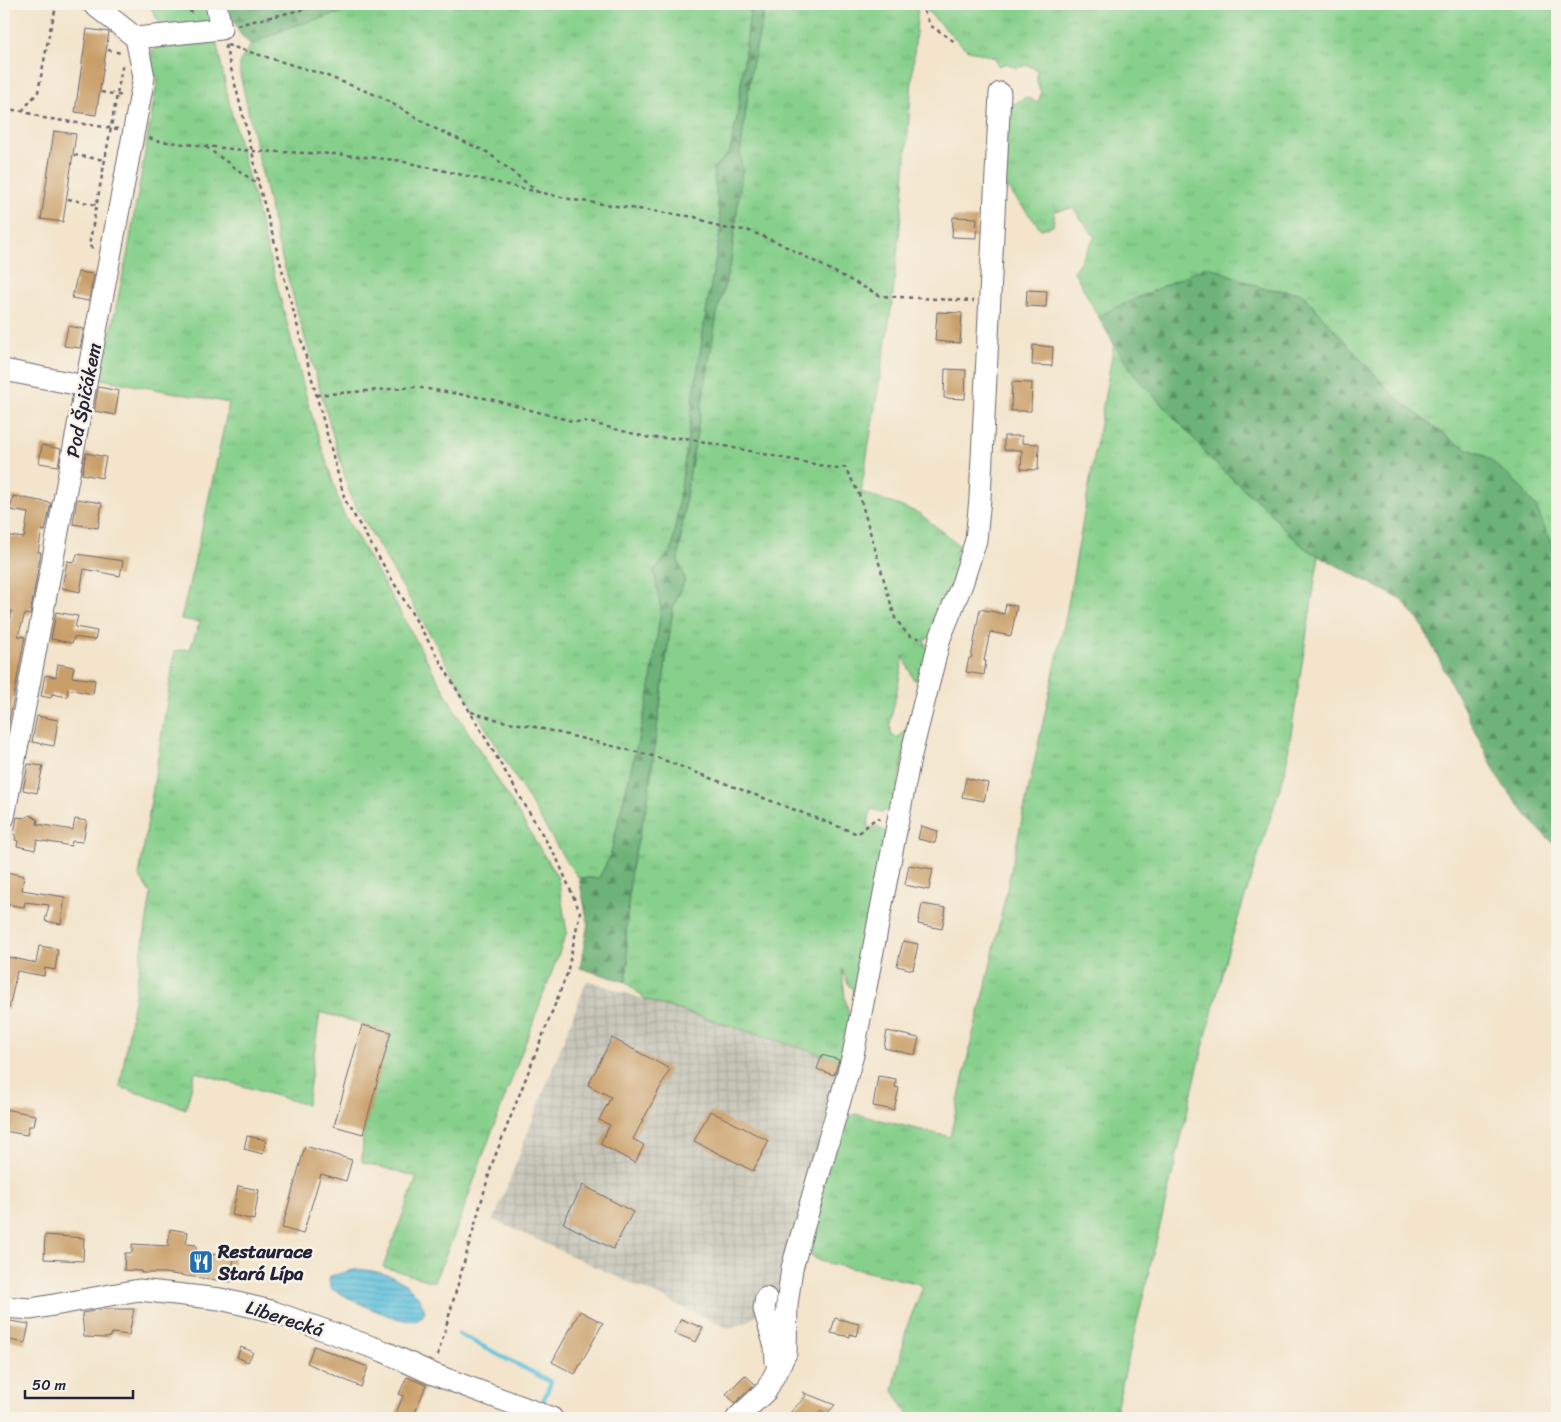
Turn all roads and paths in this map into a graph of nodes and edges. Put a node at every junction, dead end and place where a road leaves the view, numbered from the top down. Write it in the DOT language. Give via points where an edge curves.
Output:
graph roads {
  1 [pos="57,4"];
  2 [pos="93,4"];
  3 [pos="216,4"];
  4 [pos="318,4"];
  5 [pos="920,4"];
  6 [pos="223,37"];
  7 [pos="136,38"];
  8 [pos="955,42"];
  9 [pos="123,61"];
  10 [pos="101,92"];
  11 [pos="1000,93"];
  12 [pos="117,95"];
  13 [pos="140,98"];
  14 [pos="5,109"];
  15 [pos="22,111"];
  16 [pos="111,128"];
  17 [pos="135,132"];
  18 [pos="4,133"];
  19 [pos="205,146"];
  20 [pos="252,151"];
  21 [pos="74,155"];
  22 [pos="105,160"];
  23 [pos="259,185"];
  24 [pos="539,192"];
  25 [pos="68,199"];
  26 [pos="97,205"];
  27 [pos="96,249"];
  28 [pos="990,302"];
  29 [pos="4,370"];
  30 [pos="85,386"];
  31 [pos="316,396"];
  32 [pos="940,638"];
  33 [pos="470,712"];
  34 [pos="4,817"];
  35 [pos="896,822"];
  36 [pos="766,1298"];
  37 [pos="4,1307"];
  38 [pos="433,1374"];
  39 [pos="776,1374"];
  40 [pos="1557,1403"];
  41 [pos="552,1418"];
  42 [pos="737,1418"];
  43 [pos="1552,1418"];
  1 -- 15 [label="path" via="38,92"];
  2 -- 7 [label="street"];
  3 -- 6 [label="street"];
  4 -- 6 [label="path"];
  5 -- 8 [label="path" via="931,26"];
  6 -- 7 [label="street"];
  6 -- 20 [label="path"];
  6 -- 24 [label="path" via="380,97 436,129 487,152"];
  7 -- 13 [label="street, Pod Špičákem" via="144,77"];
  9 -- 12 [label="path"];
  10 -- 12 [label="path"];
  11 -- 28 [label="street"];
  12 -- 13 [label="path"];
  12 -- 16 [label="path"];
  13 -- 17 [label="street, Pod Špičákem"];
  14 -- 15 [label="path"];
  14 -- 18 [label="path"];
  15 -- 16 [label="path" via="44,118"];
  16 -- 17 [label="path"];
  16 -- 22 [label="path"];
  17 -- 19 [label="path" via="157,141"];
  17 -- 30 [label="street, Pod Špičákem"];
  19 -- 20 [label="path"];
  19 -- 23 [label="path"];
  20 -- 23 [label="path"];
  20 -- 24 [label="path" via="396,160"];
  21 -- 22 [label="path"];
  22 -- 26 [label="path"];
  23 -- 31 [label="path"];
  24 -- 28 [label="path" via="696,217 721,228 747,230 881,296"];
  25 -- 26 [label="path"];
  26 -- 27 [label="path" via="89,246"];
  28 -- 32 [label="street" via="976,540"];
  29 -- 30 [label="street"];
  30 -- 34 [label="street, Pod Špičákem"];
  31 -- 32 [label="path" via="415,387 490,399 650,438 685,438 838,469 845,467 858,494 895,618 908,635 924,640"];
  31 -- 33 [label="path" via="345,500"];
  32 -- 35 [label="street"];
  33 -- 35 [label="path" via="653,756 858,834 876,818"];
  33 -- 38 [label="path" via="558,861 580,912 567,974 492,1164"];
  35 -- 39 [label="street" via="853,1055 792,1268 786,1353"];
  36 -- 39 [label="street" via="764,1309 775,1347"];
  37 -- 38 [label="street, Liberecká" via="31,1309 139,1290 220,1298 281,1315 383,1351"];
  38 -- 41 [label="street, Liberecká"];
  39 -- 42 [label="street" via="766,1391"];
  40 -- 43 [label="path"];
}
